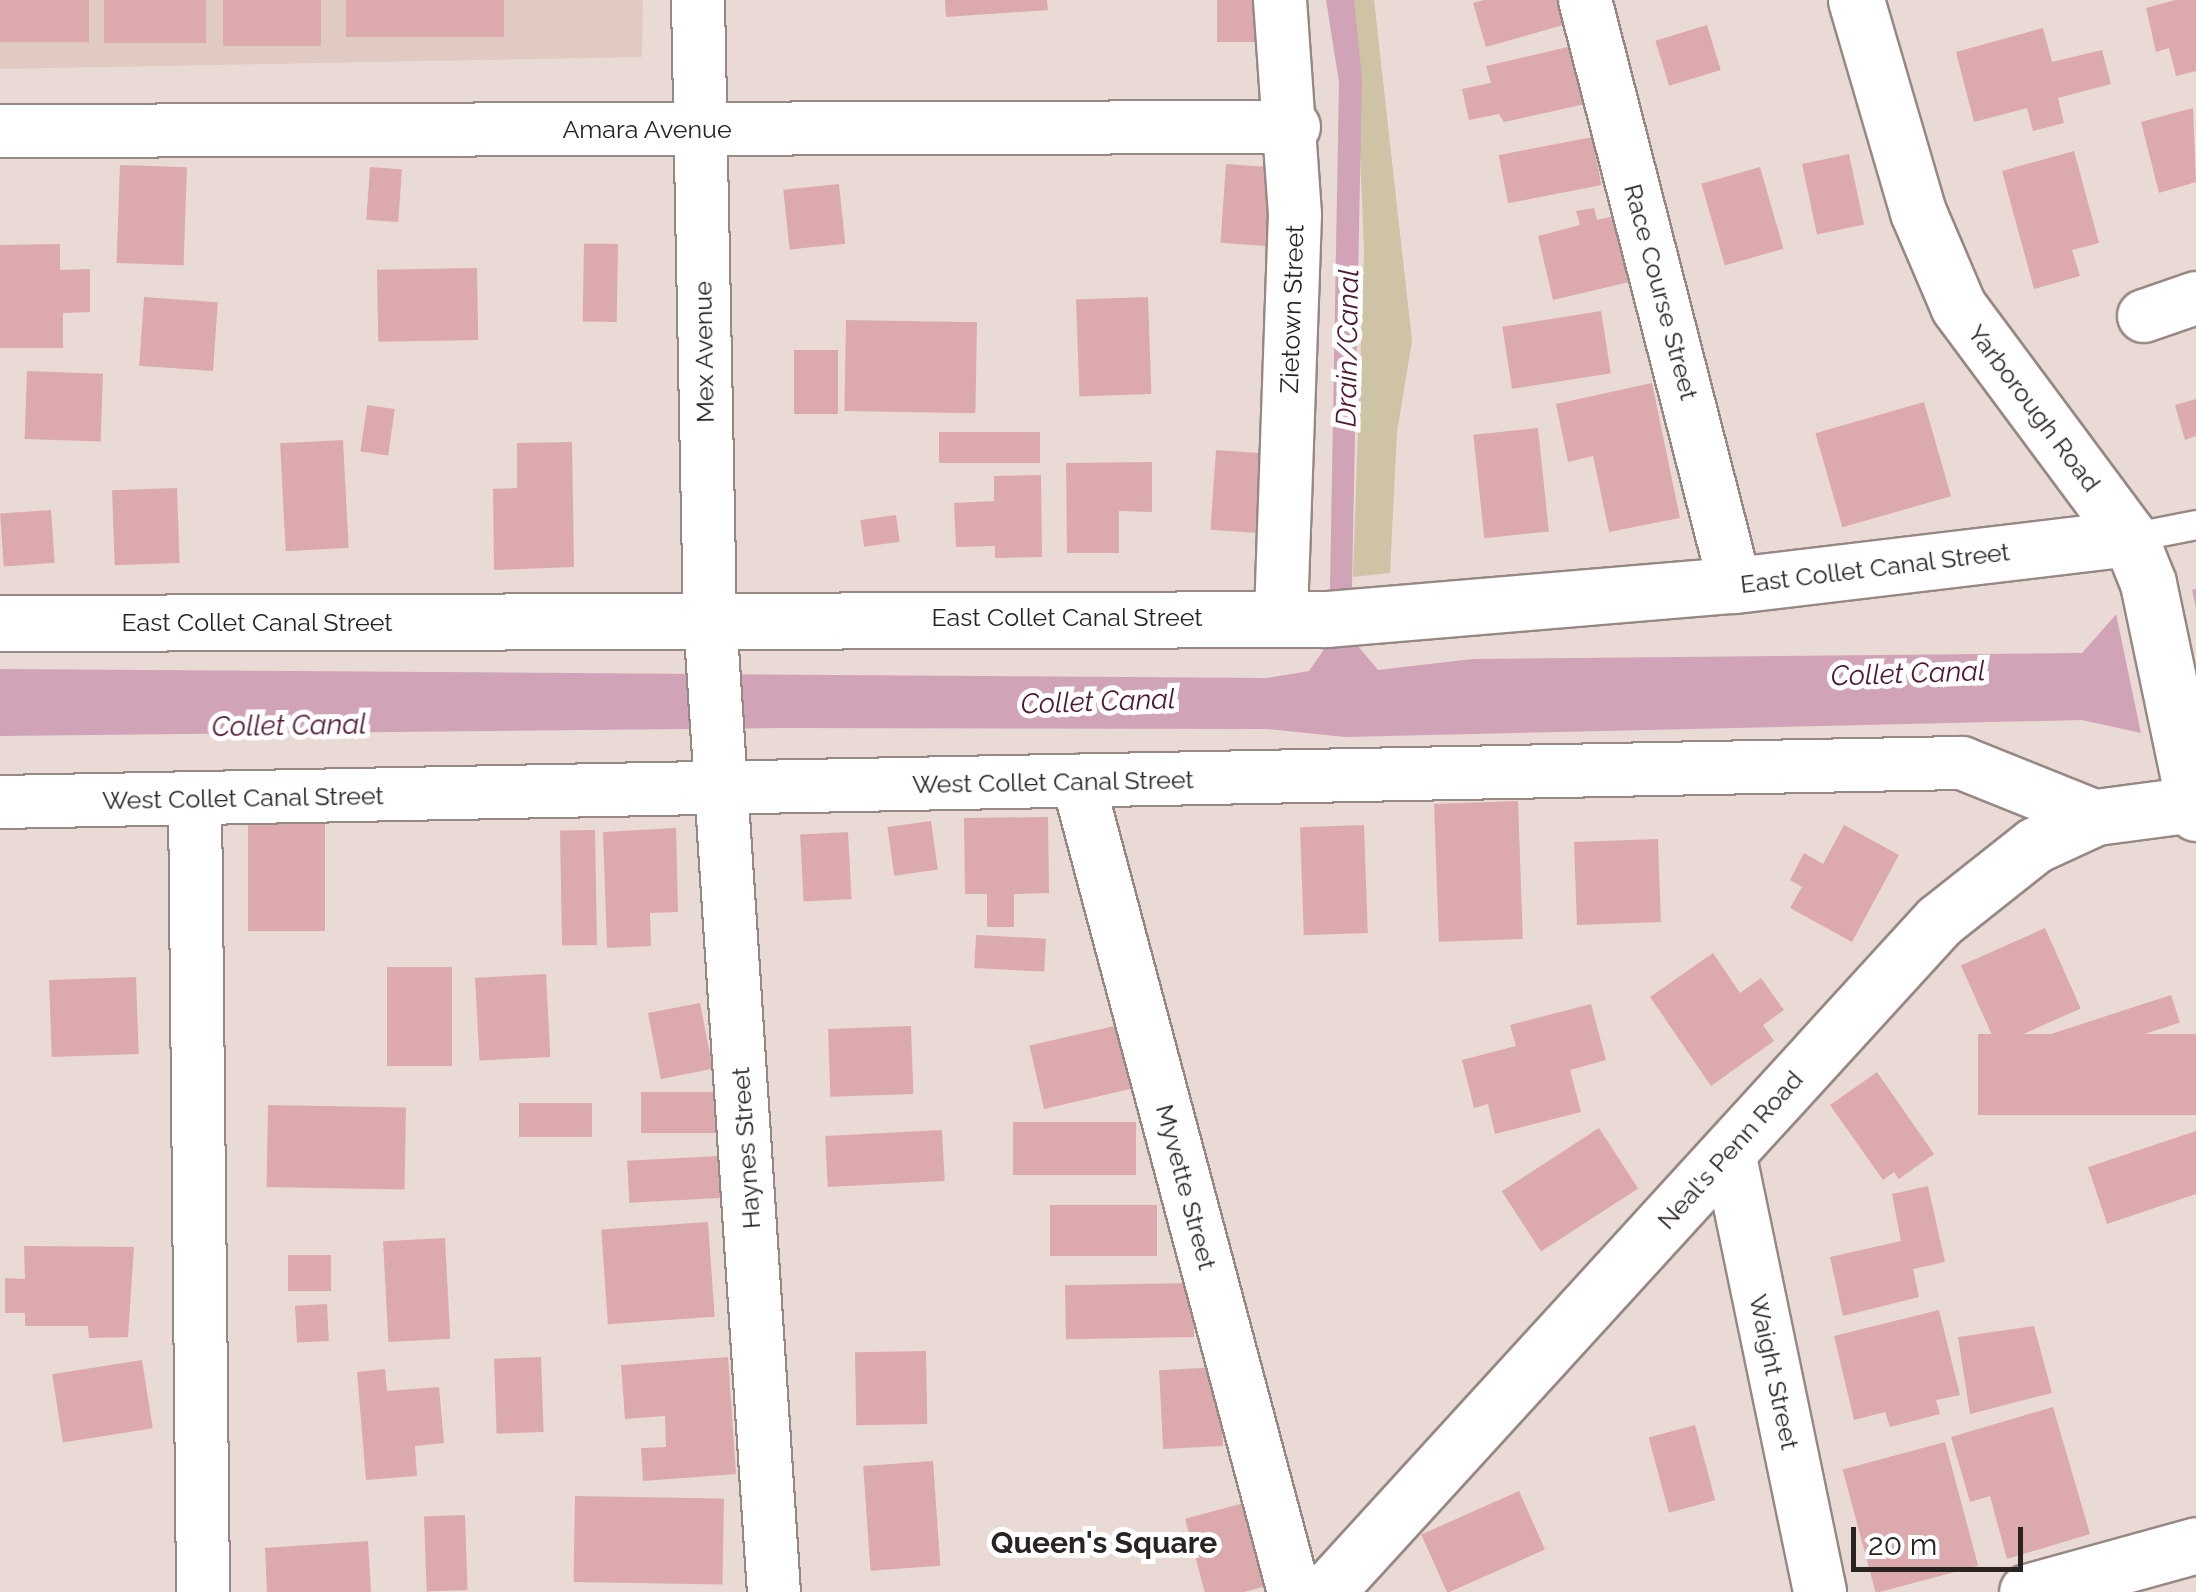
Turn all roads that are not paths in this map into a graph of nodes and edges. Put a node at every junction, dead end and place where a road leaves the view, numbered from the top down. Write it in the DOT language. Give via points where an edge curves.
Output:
graph roads {
  1 [pos="698,0"];
  2 [pos="1280,0"];
  3 [pos="1584,0"];
  4 [pos="1858,0"];
  5 [pos="1294,127"];
  6 [pos="698,129"];
  7 [pos="0,131"];
  8 [pos="2196,298"];
  9 [pos="2144,316"];
  10 [pos="2196,525"];
  11 [pos="2139,561"];
  12 [pos="1735,585"];
  13 [pos="1320,618"];
  14 [pos="0,623"];
  15 [pos="711,635"];
  16 [pos="719,749"];
  17 [pos="1078,782"];
  18 [pos="2192,792"];
  19 [pos="195,799"];
  20 [pos="0,802"];
  21 [pos="2096,817"];
  22 [pos="1729,1152"];
  23 [pos="2196,1546"];
  24 [pos="203,1592"];
  25 [pos="774,1592"];
  26 [pos="1294,1592"];
  27 [pos="1326,1592"];
  28 [pos="1820,1592"];
  29 [pos="2027,1592"];
  1 -- 6 [label="street, Mex Avenue"];
  2 -- 5 [label="street, Zietown Street"];
  3 -- 12 [label="street, Race Course Street"];
  4 -- 11 [label="street, Yarborough Road" via="1918,212 1958,306"];
  5 -- 6 [label="street, Amara Avenue"];
  5 -- 13 [label="street, Zietown Street"];
  6 -- 7 [label="street, Amara Avenue"];
  6 -- 15 [label="street, Mex Avenue"];
  8 -- 9 [label="street"];
  10 -- 11 [label="lane"];
  11 -- 12 [label="street, East Collet Canal Street"];
  11 -- 18 [label="street"];
  12 -- 13 [label="street, East Collet Canal Street"];
  13 -- 15 [label="street, East Collet Canal Street"];
  14 -- 15 [label="street, East Collet Canal Street"];
  15 -- 16 [label="street, Mex Avenue"];
  16 -- 17 [label="street, West Collet Canal Street"];
  16 -- 19 [label="street, West Collet Canal Street"];
  16 -- 25 [label="street, Haynes Street"];
  17 -- 21 [label="street, West Collet Canal Street" via="1962,763"];
  17 -- 26 [label="street, Myvette Street"];
  18 -- 21 [label="street, Neal's Penn Road"];
  19 -- 20 [label="street, West Collet Canal Street"];
  19 -- 24 [label="street"];
  21 -- 22 [label="street, Neal's Penn Road" via="2035,845 1939,921"];
  22 -- 27 [label="street, Neal's Penn Road"];
  22 -- 28 [label="street, Waight Street"];
  23 -- 29 [label="street"];
}
